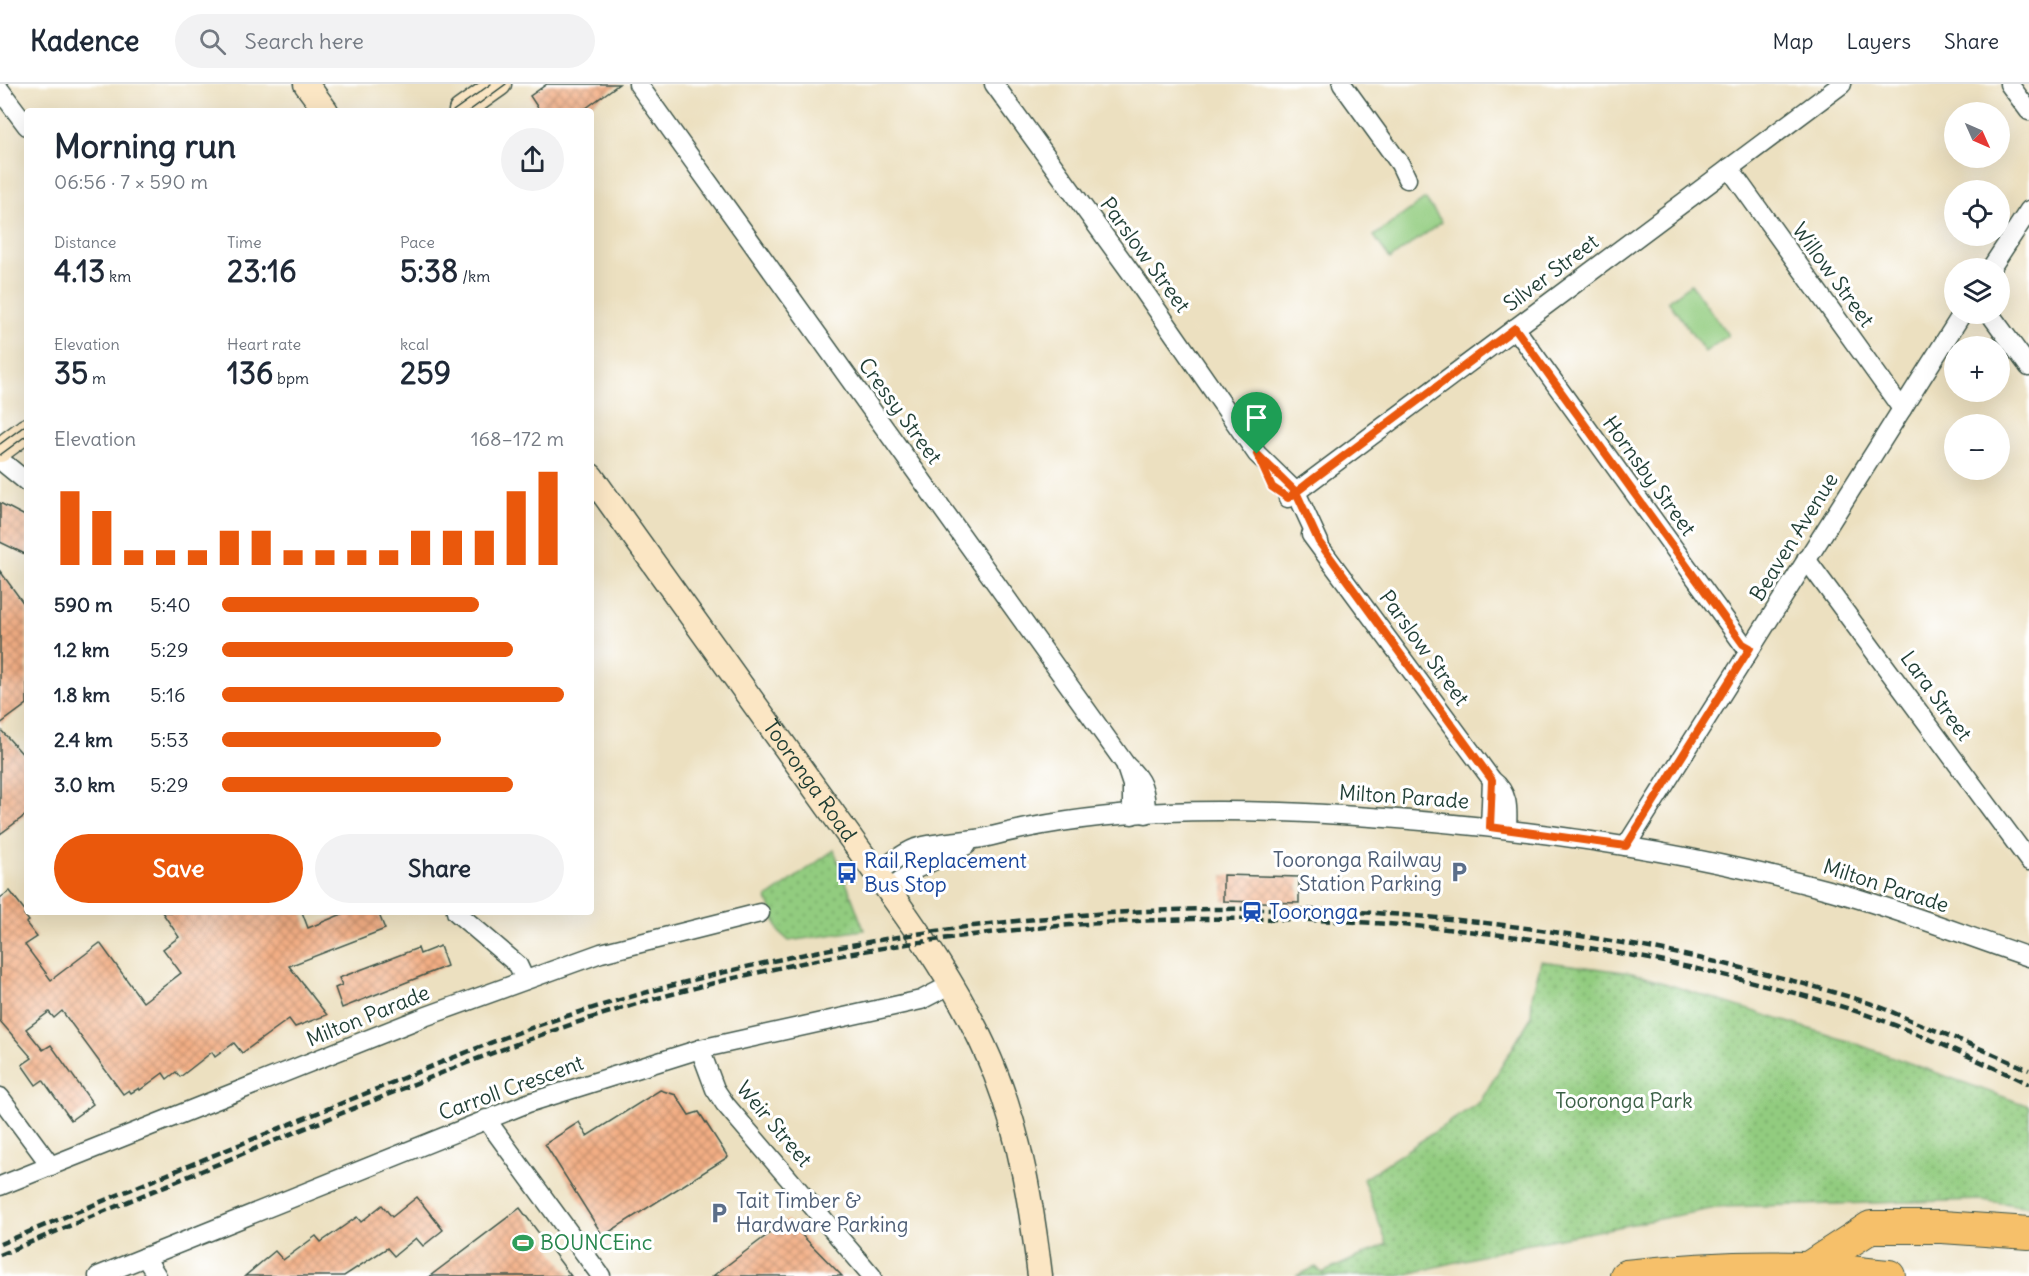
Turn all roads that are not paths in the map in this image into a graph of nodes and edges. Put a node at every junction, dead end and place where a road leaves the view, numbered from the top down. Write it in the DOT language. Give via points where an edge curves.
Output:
graph roads {
  1 [pos="306,84"];
  2 [pos="499,84"];
  3 [pos="638,84"];
  4 [pos="994,84"];
  5 [pos="1342,84"];
  6 [pos="2009,84"];
  7 [pos="1839,85"];
  8 [pos="0,90"];
  9 [pos="324,108"];
  10 [pos="465,108"];
  11 [pos="2029,111"];
  12 [pos="24,122"];
  13 [pos="1729,168"];
  14 [pos="1407,179"];
  15 [pos="2029,210"];
  16 [pos="1998,258"];
  17 [pos="1956,324"];
  18 [pos="1997,324"];
  19 [pos="1515,328"];
  20 [pos="2029,367"];
  21 [pos="1902,409"];
  22 [pos="24,432"];
  23 [pos="0,450"];
  24 [pos="0,460"];
  25 [pos="24,480"];
  26 [pos="594,480"];
  27 [pos="1292,495"];
  28 [pos="1806,559"];
  29 [pos="1750,648"];
  30 [pos="1139,814"];
  31 [pos="1498,827"];
  32 [pos="1626,846"];
  33 [pos="2029,861"];
  34 [pos="882,882"];
  35 [pos="760,913"];
  36 [pos="460,915"];
  37 [pos="2029,957"];
  38 [pos="525,980"];
  39 [pos="952,984"];
  40 [pos="700,1049"];
  41 [pos="0,1097"];
  42 [pos="486,1119"];
  43 [pos="51,1166"];
  44 [pos="0,1186"];
  45 [pos="2029,1233"];
  46 [pos="145,1257"];
  47 [pos="1808,1268"];
  48 [pos="98,1276"];
  49 [pos="157,1276"];
  50 [pos="602,1276"];
  51 [pos="872,1276"];
  52 [pos="1040,1276"];
  53 [pos="1626,1276"];
  54 [pos="1889,1276"];
  1 -- 9 [label="main road"];
  2 -- 10 [label="main road"];
  3 -- 30 [label="street, Cressy Street" via="1144,785"];
  4 -- 27 [label="street, Parslow Street" via="1257,454"];
  5 -- 14 [label="street"];
  6 -- 11 [label="street"];
  7 -- 13 [label="street, Silver Street"];
  8 -- 12 [label="street"];
  13 -- 19 [label="street, Silver Street"];
  13 -- 21 [label="street, Willow Street"];
  15 -- 16 [label="street"];
  17 -- 21 [label="street, Beaven Avenue"];
  18 -- 20 [label="street"];
  19 -- 27 [label="street, Silver Street"];
  19 -- 29 [label="street, Hornsby Street" via="1743,644"];
  21 -- 28 [label="street, Beaven Avenue"];
  22 -- 23 [label="main road"];
  24 -- 25 [label="street"];
  26 -- 34 [label="main road, Tooronga Road"];
  27 -- 31 [label="street, Parslow Street" via="1319,542 1492,780 1503,788 1506,795"];
  28 -- 29 [label="street, Beaven Avenue"];
  28 -- 33 [label="street, Lara Street"];
  29 -- 32 [label="street, Beaven Avenue"];
  30 -- 31 [label="street, Milton Parade" via="1304,813"];
  30 -- 34 [label="street, Milton Parade" via="1045,825 977,840"];
  31 -- 32 [label="street, Milton Parade"];
  32 -- 37 [label="street, Milton Parade" via="1835,892"];
  34 -- 39 [label="main road, Tooronga Road"];
  35 -- 38 [label="street, Milton Parade" via="601,953"];
  36 -- 38 [label="street" via="518,965"];
  38 -- 43 [label="street, Milton Parade"];
  39 -- 40 [label="street, Carroll Crescent" via="910,1003"];
  39 -- 52 [label="main road, Tooronga Road" via="985,1049 1007,1107 1024,1178"];
  40 -- 42 [label="street, Carroll Crescent" via="575,1086"];
  40 -- 51 [label="street, Weir Street" via="725,1104"];
  41 -- 43 [label="street"];
  42 -- 46 [label="street, Carroll Crescent"];
  42 -- 50 [label="street"];
  43 -- 44 [label="street, Milton Parade"];
  45 -- 47 [label="highway" via="1871,1227"];
  46 -- 48 [label="street, Carroll Crescent"];
  46 -- 49 [label="street"];
  47 -- 53 [label="highway" via="1702,1269"];
  47 -- 54 [label="highway"];
}
